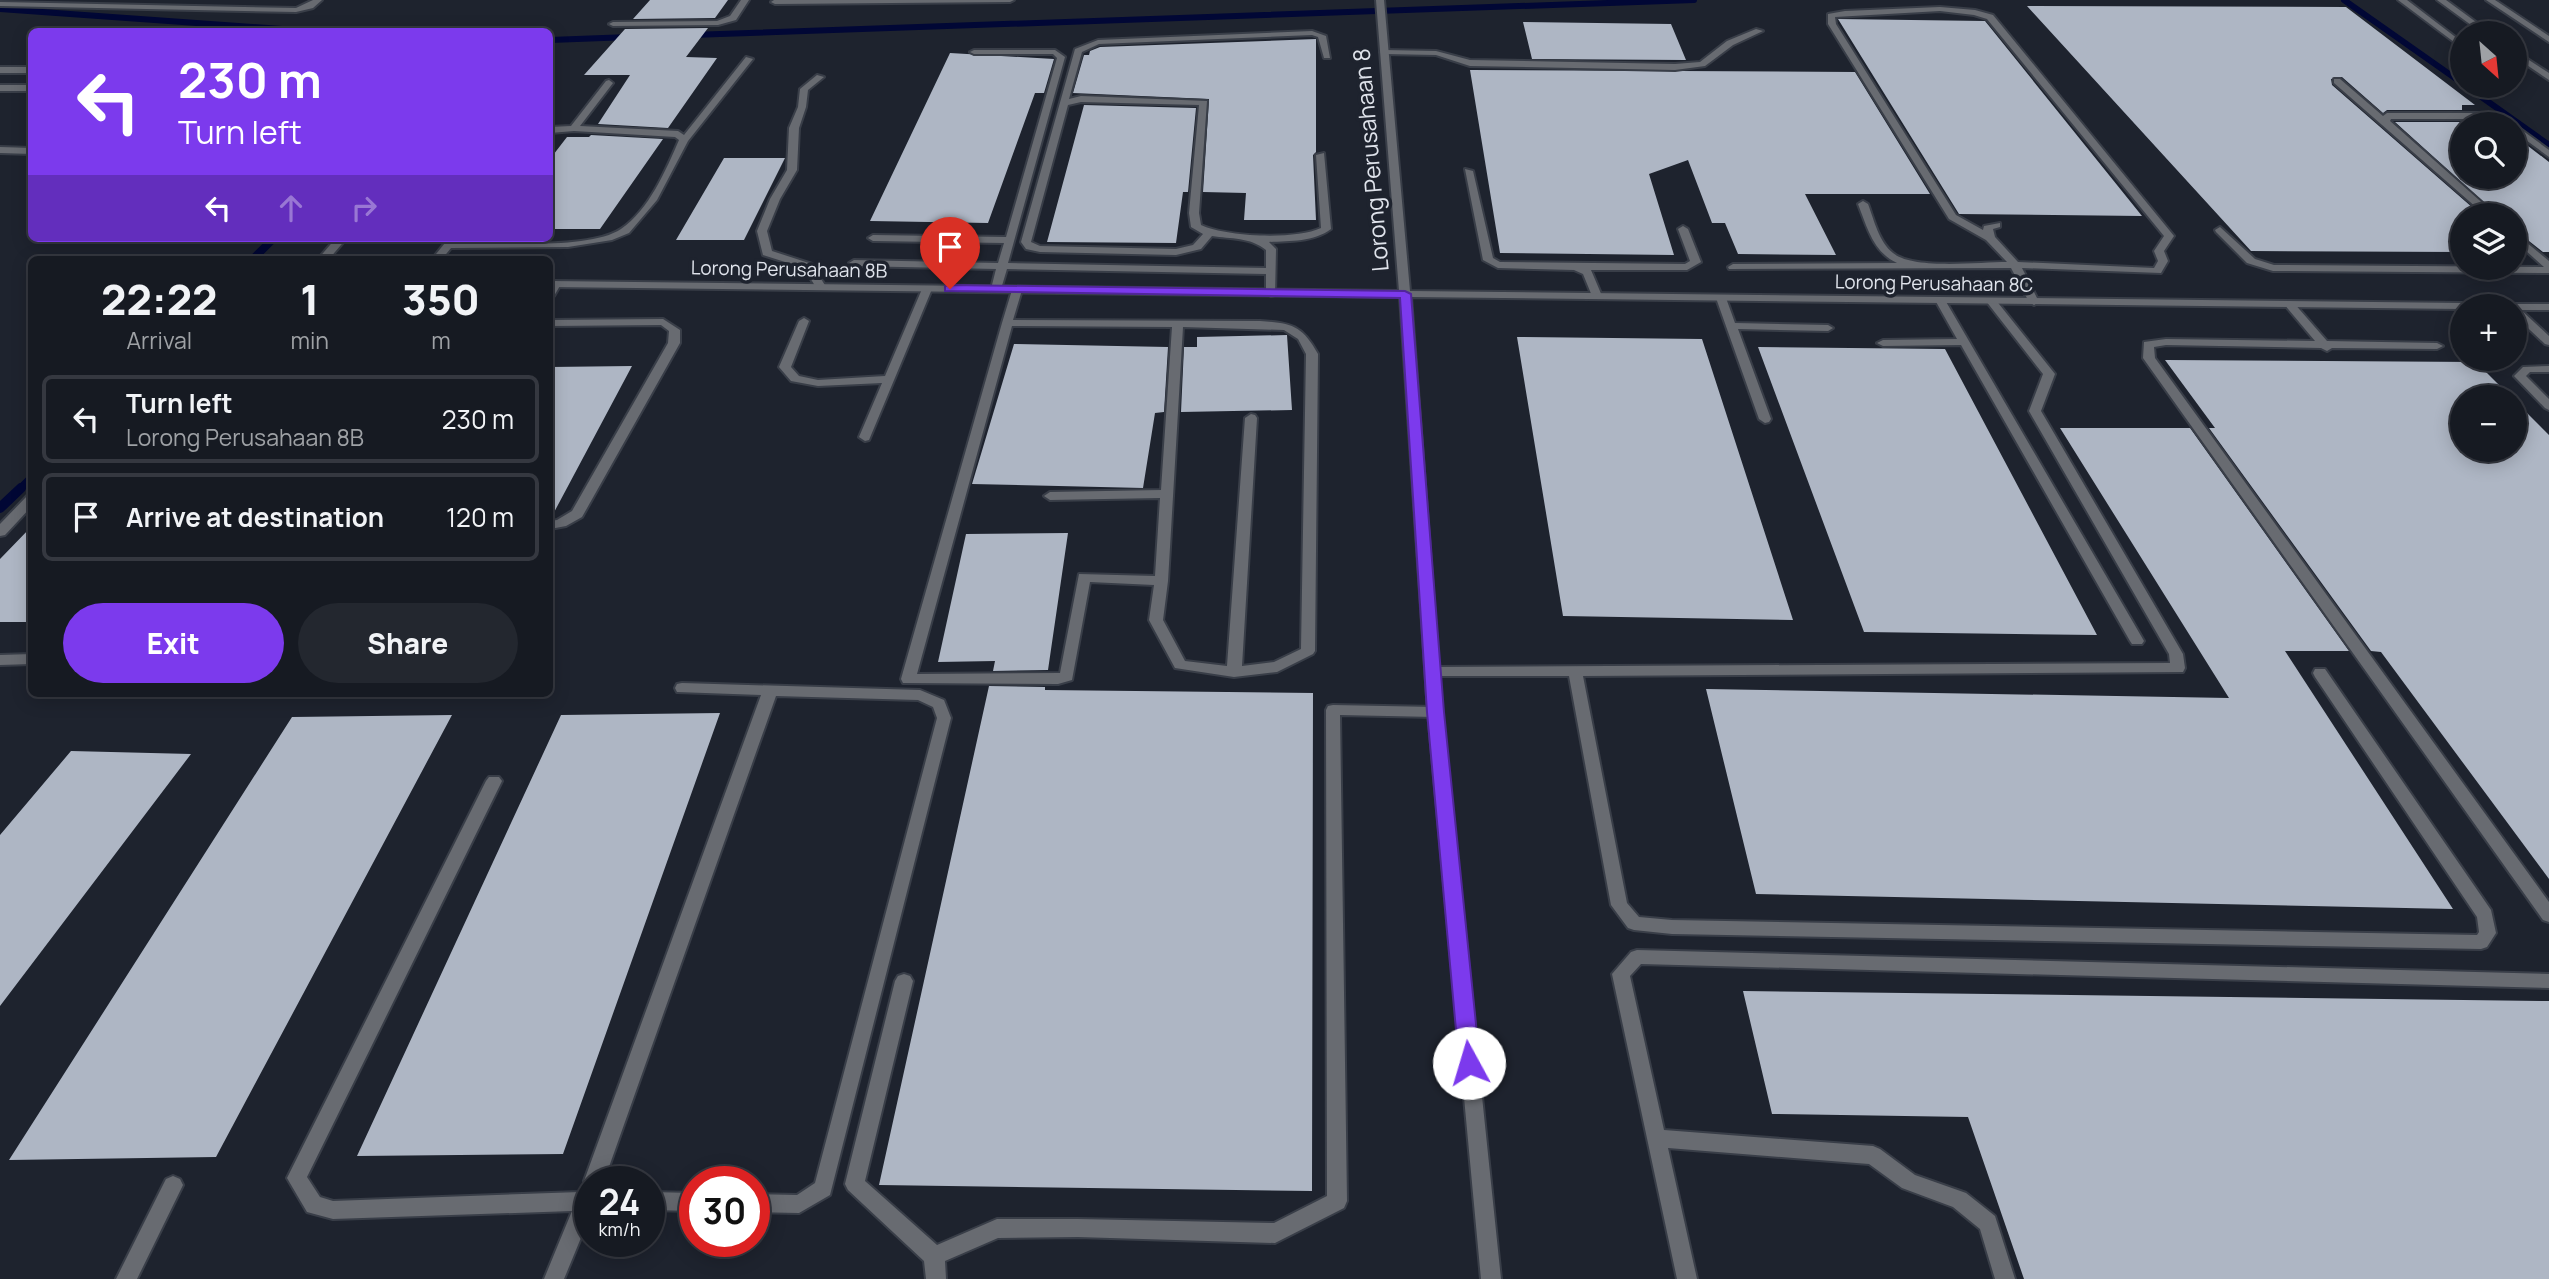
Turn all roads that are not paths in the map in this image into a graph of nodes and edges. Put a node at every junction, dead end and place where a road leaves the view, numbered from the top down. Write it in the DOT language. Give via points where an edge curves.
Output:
graph roads {
  1 [pos="317,0"];
  2 [pos="745,0"];
  3 [pos="1010,0"];
  4 [pos="2402,0"];
  5 [pos="2441,0"];
  6 [pos="2490,0"];
  7 [pos="1380,1"];
  8 [pos="775,2"];
  9 [pos="0,4"];
  10 [pos="2470,21"];
  11 [pos="613,24"];
  12 [pos="1759,31"];
  13 [pos="2450,37"];
  14 [pos="2549,40"];
  15 [pos="974,52"];
  16 [pos="1384,52"];
  17 [pos="1326,56"];
  18 [pos="749,59"];
  19 [pos="2527,62"];
  20 [pos="0,70"];
  21 [pos="28,70"];
  22 [pos="820,77"];
  23 [pos="2549,77"];
  24 [pos="2337,80"];
  25 [pos="609,83"];
  26 [pos="0,88"];
  27 [pos="28,88"];
  28 [pos="1064,103"];
  29 [pos="2450,116"];
  30 [pos="2385,122"];
  31 [pos="574,128"];
  32 [pos="553,130"];
  33 [pos="2527,137"];
  34 [pos="684,140"];
  35 [pos="0,150"];
  36 [pos="28,151"];
  37 [pos="2549,154"];
  38 [pos="1321,155"];
  39 [pos="1468,171"];
  40 [pos="2477,203"];
  41 [pos="1863,204"];
  42 [pos="1996,225"];
  43 [pos="1683,229"];
  44 [pos="2220,230"];
  45 [pos="1208,234"];
  46 [pos="873,238"];
  47 [pos="1990,238"];
  48 [pos="1261,239"];
  49 [pos="1009,240"];
  50 [pos="338,242"];
  51 [pos="450,242"];
  52 [pos="496,242"];
  53 [pos="2527,247"];
  54 [pos="326,256"];
  55 [pos="439,256"];
  56 [pos="854,263"];
  57 [pos="2015,265"];
  58 [pos="1912,266"];
  59 [pos="1002,267"];
  60 [pos="1576,267"];
  61 [pos="1733,267"];
  62 [pos="2549,268"];
  63 [pos="1271,271"];
  64 [pos="553,287"];
  65 [pos="821,287"];
  66 [pos="927,289"];
  67 [pos="996,289"];
  68 [pos="1017,290"];
  69 [pos="1271,293"];
  70 [pos="1405,294"];
  71 [pos="1597,296"];
  72 [pos="1721,298"];
  73 [pos="1940,300"];
  74 [pos="1991,301"];
  75 [pos="2034,302"];
  76 [pos="2289,304"];
  77 [pos="2450,306"];
  78 [pos="2549,307"];
  79 [pos="2527,308"];
  80 [pos="2527,320"];
  81 [pos="804,321"];
  82 [pos="553,323"];
  83 [pos="1007,323"];
  84 [pos="1178,324"];
  85 [pos="1731,326"];
  86 [pos="1828,328"];
  87 [pos="1964,342"];
  88 [pos="2549,342"];
  89 [pos="1882,343"];
  90 [pos="2437,346"];
  91 [pos="2327,348"];
  92 [pos="2549,369"];
  93 [pos="890,379"];
  94 [pos="2549,406"];
  95 [pos="1251,418"];
  96 [pos="1765,419"];
  97 [pos="865,437"];
  98 [pos="1167,494"];
  99 [pos="1050,496"];
  100 [pos="28,502"];
  101 [pos="553,524"];
  102 [pos="0,532"];
  103 [pos="1161,581"];
  104 [pos="2137,641"];
  105 [pos="28,659"];
  106 [pos="0,660"];
  107 [pos="1234,672"];
  108 [pos="1433,672"];
  109 [pos="1575,672"];
  110 [pos="2320,673"];
  111 [pos="682,688"];
  112 [pos="770,691"];
  113 [pos="1435,712"];
  114 [pos="494,781"];
  115 [pos="2549,915"];
  116 [pos="904,981"];
  117 [pos="2549,981"];
  118 [pos="1657,1138"];
  119 [pos="599,1166"];
  120 [pos="173,1185"];
  121 [pos="574,1199"];
  122 [pos="770,1203"];
  123 [pos="574,1233"];
  124 [pos="934,1256"];
  125 [pos="126,1279"];
  126 [pos="554,1279"];
  127 [pos="936,1279"];
  128 [pos="1491,1279"];
  129 [pos="1687,1279"];
  130 [pos="2006,1279"];
  1 -- 9 [label="street" via="296,10"];
  2 -- 11 [label="street" via="733,18 719,23"];
  3 -- 8 [label="street"];
  4 -- 13 [label="street"];
  5 -- 10 [label="street"];
  6 -- 14 [label="street"];
  7 -- 16 [label="street, Lorong Perusahaan 8"];
  12 -- 16 [label="street" via="1730,43 1702,64 1675,68 1463,62 1436,53"];
  15 -- 49 [label="street" via="1055,52 1061,57"];
  16 -- 70 [label="street, Lorong Perusahaan 8"];
  17 -- 28 [label="street" via="1322,36 1312,33 1098,42 1078,51"];
  18 -- 34 [label="street"];
  19 -- 23 [label="street"];
  20 -- 21 [label="street"];
  22 -- 65 [label="street" via="804,89 794,128 792,170 762,231 767,253 808,266"];
  24 -- 30 [label="street"];
  25 -- 31 [label="street"];
  26 -- 27 [label="street"];
  28 -- 45 [label="street" via="1081,99 1204,103 1194,213 1196,227"];
  28 -- 45 [label="street" via="1026,242 1030,247 1176,252 1197,247"];
  29 -- 30 [label="street" via="2387,116"];
  30 -- 40 [label="street"];
  31 -- 32 [label="street"];
  31 -- 34 [label="street" via="678,134"];
  33 -- 37 [label="street"];
  34 -- 52 [label="street" via="667,179 624,232 587,244"];
  35 -- 36 [label="street"];
  38 -- 48 [label="street" via="1326,229 1318,234"];
  39 -- 60 [label="street" via="1488,260 1498,265"];
  41 -- 58 [label="street" via="1879,243 1890,256"];
  42 -- 47 [label="street" via="1988,228"];
  43 -- 60 [label="street" via="1696,262 1687,267"];
  44 -- 62 [label="street" via="2251,261 2273,268"];
  45 -- 48 [label="street"];
  46 -- 49 [label="street"];
  47 -- 57 [label="street"];
  47 -- 57 [label="street" via="1952,217 1831,16 1960,10 1990,17 2169,236 2159,251 2164,261 2157,271"];
  48 -- 63 [label="street" via="1271,248"];
  49 -- 59 [label="street"];
  50 -- 54 [label="street"];
  51 -- 55 [label="street"];
  53 -- 62 [label="street"];
  56 -- 59 [label="street"];
  57 -- 58 [label="street"];
  57 -- 75 [label="street"];
  58 -- 61 [label="street"];
  59 -- 63 [label="street"];
  59 -- 67 [label="street"];
  60 -- 71 [label="street" via="1587,272"];
  63 -- 69 [label="street"];
  64 -- 65 [label="street, Lorong Perusahaan 8B"];
  65 -- 66 [label="street, Lorong Perusahaan 8B"];
  66 -- 67 [label="street, Lorong Perusahaan 8B"];
  66 -- 93 [label="street"];
  67 -- 68 [label="street, Lorong Perusahaan 8B"];
  68 -- 69 [label="street, Lorong Perusahaan 8B"];
  68 -- 83 [label="street"];
  69 -- 70 [label="street, Lorong Perusahaan 8B"];
  70 -- 71 [label="street, Lorong Perusahaan 8C"];
  70 -- 108 [label="street, Lorong Perusahaan 8"];
  71 -- 72 [label="street, Lorong Perusahaan 8C"];
  72 -- 73 [label="street, Lorong Perusahaan 8C"];
  72 -- 85 [label="street"];
  73 -- 74 [label="street, Lorong Perusahaan 8C"];
  73 -- 87 [label="street"];
  74 -- 75 [label="street, Lorong Perusahaan 8C"];
  74 -- 109 [label="street" via="2049,374 2035,411 2176,653 2178,668"];
  75 -- 76 [label="street, Lorong Perusahaan 8C"];
  76 -- 77 [label="street, Lorong Perusahaan 8C"];
  76 -- 91 [label="street"];
  78 -- 79 [label="street"];
  80 -- 88 [label="street"];
  81 -- 93 [label="street" via="785,367 795,379 818,383"];
  82 -- 101 [label="street" via="663,322 675,330 674,343 577,514"];
  83 -- 84 [label="street"];
  83 -- 103 [label="street" via="908,679 1067,676 1084,577"];
  84 -- 98 [label="street"];
  84 -- 107 [label="street" via="1290,326 1303,335 1312,354 1308,651 1277,667"];
  85 -- 86 [label="street"];
  85 -- 96 [label="street"];
  87 -- 89 [label="street"];
  87 -- 104 [label="street"];
  90 -- 91 [label="street"];
  91 -- 115 [label="street" via="2148,344 2149,358"];
  92 -- 94 [label="street" via="2527,369 2520,376"];
  93 -- 97 [label="street"];
  95 -- 107 [label="street"];
  98 -- 99 [label="street"];
  98 -- 103 [label="street"];
  100 -- 102 [label="street"];
  103 -- 107 [label="street" via="1156,620 1181,665"];
  105 -- 106 [label="street"];
  108 -- 109 [label="street"];
  108 -- 113 [label="street, Lorong Perusahaan 8"];
  109 -- 110 [label="street" via="1619,905 1634,923 2481,942 2488,933 2486,915"];
  111 -- 112 [label="street"];
  112 -- 119 [label="street"];
  112 -- 122 [label="street" via="920,695 939,704 944,718 823,1189 799,1204"];
  113 -- 124 [label="street" via="1333,710 1337,1201 1275,1233 997,1229"];
  113 -- 128 [label="street, Lorong Perusahaan 8"];
  114 -- 121 [label="street" via="297,1178 314,1205 333,1210"];
  116 -- 124 [label="street" via="855,1184"];
  117 -- 118 [label="street" via="1637,957 1621,974"];
  118 -- 129 [label="street"];
  118 -- 130 [label="street" via="1873,1155 1909,1182 1959,1200 1988,1223"];
  120 -- 125 [label="street"];
  123 -- 126 [label="street"];
  124 -- 127 [label="street"];
}
